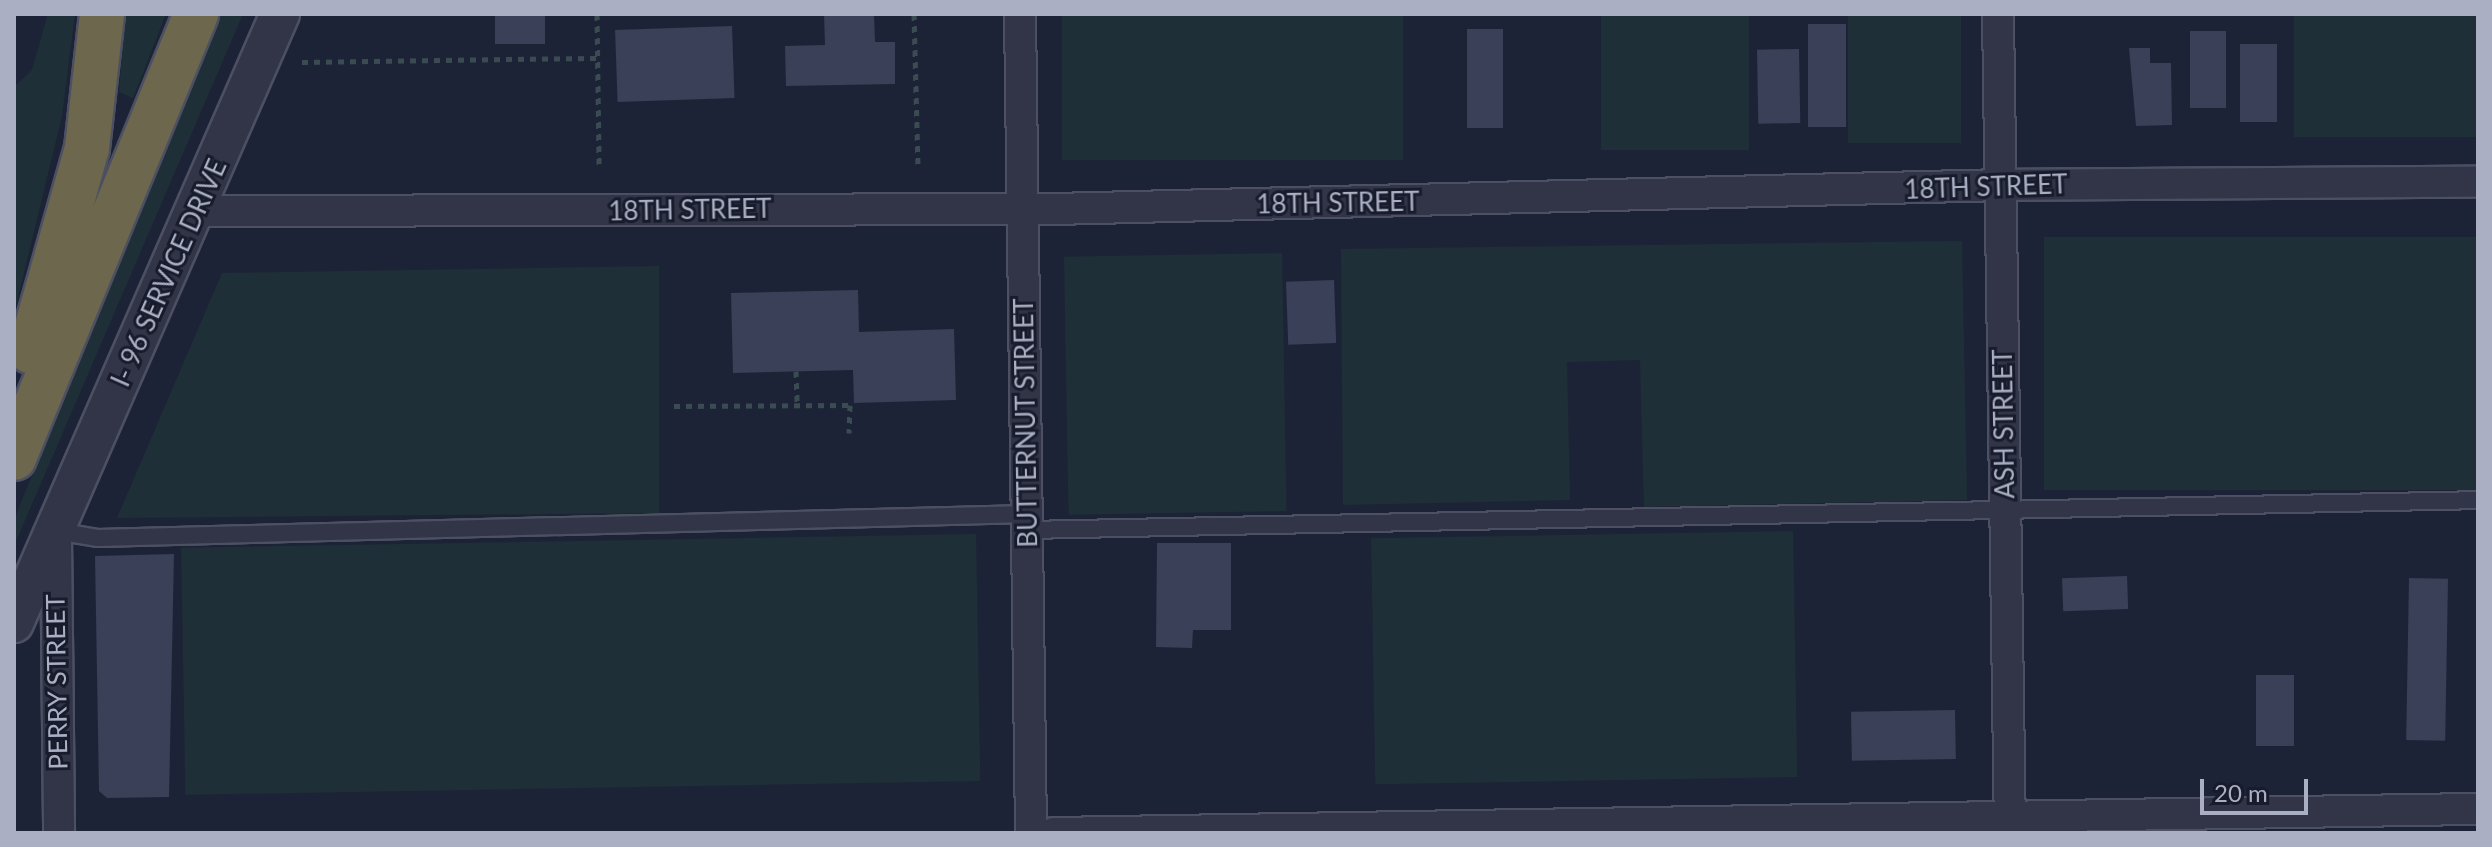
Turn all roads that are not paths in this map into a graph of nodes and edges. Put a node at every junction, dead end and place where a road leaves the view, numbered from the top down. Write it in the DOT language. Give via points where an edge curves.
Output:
graph roads {
  1 [pos="102,14"];
  2 [pos="196,14"];
  3 [pos="280,14"];
  4 [pos="1020,14"];
  5 [pos="1998,14"];
  6 [pos="2478,182"];
  7 [pos="2000,185"];
  8 [pos="1021,207"];
  9 [pos="197,211"];
  10 [pos="14,399"];
  11 [pos="14,458"];
  12 [pos="2478,500"];
  13 [pos="2005,506"];
  14 [pos="1027,522"];
  15 [pos="56,531"];
  16 [pos="14,623"];
  17 [pos="2478,809"];
  18 [pos="2010,823"];
  19 [pos="59,833"];
  20 [pos="1031,833"];
  21 [pos="1054,833"];
  1 -- 10 [label="highway" via="87,148"];
  2 -- 11 [label="highway"];
  3 -- 9 [label="street, I- 96 SERVICE DRIVE"];
  4 -- 8 [label="street, BUTTERNUT STREET"];
  5 -- 7 [label="street, ASH STREET"];
  6 -- 7 [label="street, 18TH STREET"];
  7 -- 8 [label="street, 18TH STREET"];
  7 -- 13 [label="street, ASH STREET"];
  8 -- 9 [label="street, 18TH STREET"];
  8 -- 14 [label="street, BUTTERNUT STREET"];
  9 -- 15 [label="street, I- 96 SERVICE DRIVE"];
  12 -- 13 [label="lane"];
  13 -- 14 [label="lane"];
  13 -- 18 [label="street, ASH STREET"];
  14 -- 15 [label="lane" via="98,538"];
  14 -- 20 [label="street, BUTTERNUT STREET"];
  15 -- 16 [label="street, I- 96 SERVICE DRIVE"];
  15 -- 19 [label="street, PERRY STREET"];
  17 -- 18 [label="street"];
  18 -- 21 [label="street"];
}
